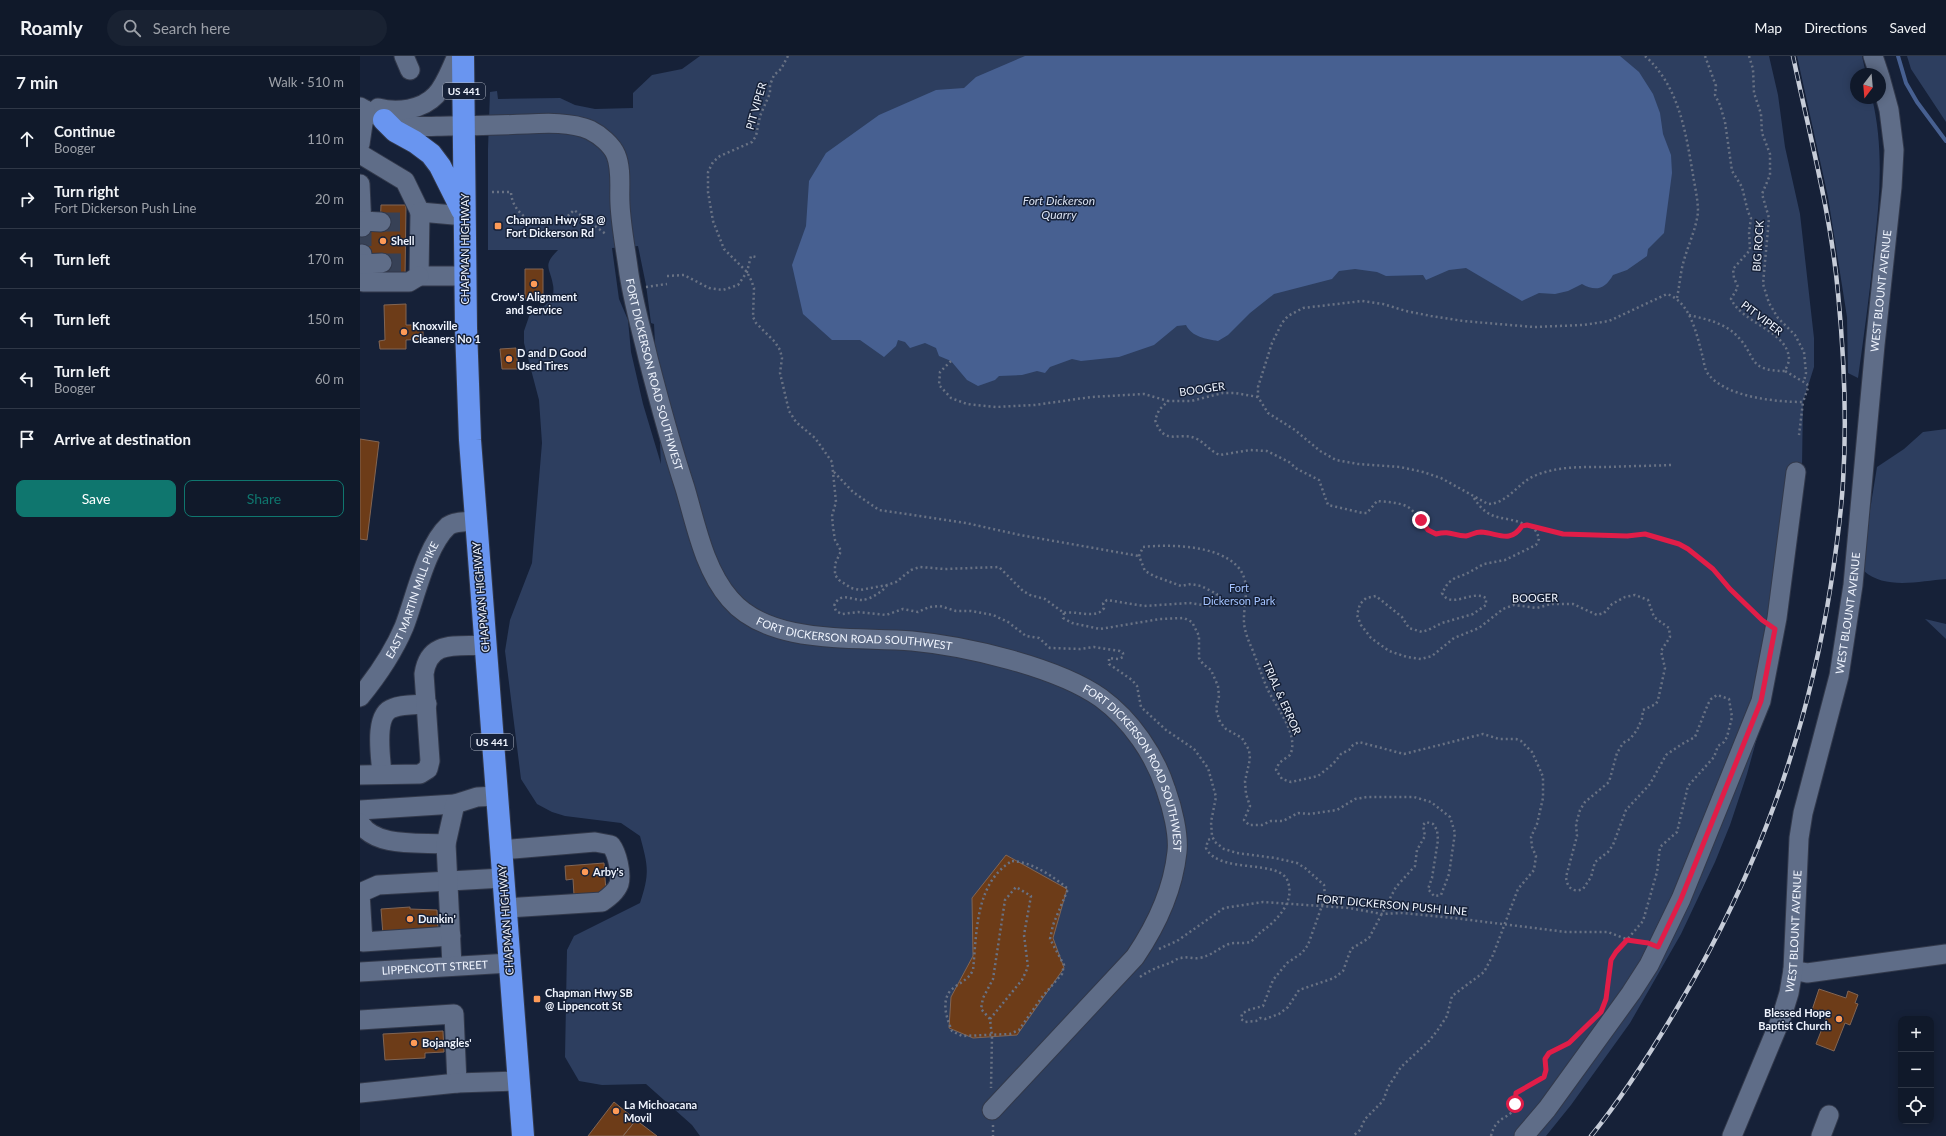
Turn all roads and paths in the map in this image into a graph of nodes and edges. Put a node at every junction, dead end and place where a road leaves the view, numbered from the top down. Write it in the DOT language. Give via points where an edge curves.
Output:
graph roads {
  1 [pos="457,56"];
  2 [pos="463,56"];
  3 [pos="788,56"];
  4 [pos="1645,56"];
  5 [pos="1705,56"];
  6 [pos="1749,56"];
  7 [pos="1873,56"];
  8 [pos="1877,68"];
  9 [pos="1886,99"];
  10 [pos="362,107"];
  11 [pos="384,120"];
  12 [pos="464,126"];
  13 [pos="360,137"];
  14 [pos="360,154"];
  15 [pos="360,184"];
  16 [pos="492,192"];
  17 [pos="465,216"];
  18 [pos="361,217"];
  19 [pos="415,219"];
  20 [pos="380,222"];
  21 [pos="608,235"];
  22 [pos="756,257"];
  23 [pos="382,263"];
  24 [pos="415,267"];
  25 [pos="747,272"];
  26 [pos="465,276"];
  27 [pos="667,276"];
  28 [pos="667,284"];
  29 [pos="640,288"];
  30 [pos="1677,298"];
  31 [pos="1689,315"];
  32 [pos="951,361"];
  33 [pos="1784,371"];
  34 [pos="1804,381"];
  35 [pos="1258,397"];
  36 [pos="1168,401"];
  37 [pos="1802,402"];
  38 [pos="1799,435"];
  39 [pos="1671,465"];
  40 [pos="834,472"];
  41 [pos="1796,472"];
  42 [pos="1474,497"];
  43 [pos="475,521"];
  44 [pos="1527,525"];
  45 [pos="1531,526"];
  46 [pos="1139,556"];
  47 [pos="887,585"];
  48 [pos="1064,613"];
  49 [pos="1775,629"];
  50 [pos="485,645"];
  51 [pos="360,697"];
  52 [pos="427,704"];
  53 [pos="382,774"];
  54 [pos="360,775"];
  55 [pos="497,796"];
  56 [pos="455,804"];
  57 [pos="360,810"];
  58 [pos="360,823"];
  59 [pos="1212,838"];
  60 [pos="446,844"];
  61 [pos="501,850"];
  62 [pos="503,878"];
  63 [pos="448,881"];
  64 [pos="360,893"];
  65 [pos="1286,904"];
  66 [pos="1322,907"];
  67 [pos="506,908"];
  68 [pos="1382,914"];
  69 [pos="1504,924"];
  70 [pos="451,936"];
  71 [pos="1627,940"];
  72 [pos="1658,947"];
  73 [pos="1946,954"];
  74 [pos="1135,957"];
  75 [pos="510,963"];
  76 [pos="452,966"];
  77 [pos="1793,970"];
  78 [pos="360,972"];
  79 [pos="1137,979"];
  80 [pos="1604,1003"];
  81 [pos="990,1019"];
  82 [pos="360,1020"];
  83 [pos="1589,1022"];
  84 [pos="992,1035"];
  85 [pos="519,1081"];
  86 [pos="458,1083"];
  87 [pos="360,1092"];
  88 [pos="992,1110"];
  89 [pos="1829,1115"];
  90 [pos="523,1136"];
  91 [pos="1353,1136"];
  92 [pos="1491,1136"];
  93 [pos="1524,1136"];
  94 [pos="1732,1136"];
  95 [pos="1821,1136"];
  1 -- 10 [label="street" via="437,94 421,105 401,111"];
  2 -- 12 [label="highway, CHAPMAN HIGHWAY / US 441"];
  3 -- 25 [label="path, PIT VIPER" via="781,69 774,75 752,142 720,156 708,172 713,221 724,249"];
  4 -- 30 [label="path" via="1660,70 1679,112 1686,135 1698,210 1696,226 1682,268"];
  5 -- 33 [label="path, PIT VIPER" via="1725,122 1732,171 1742,187 1751,218 1750,250 1733,269 1738,287 1730,300 1734,306 1774,334 1786,346 1789,359"];
  6 -- 34 [label="path, BIG ROCK" via="1753,69 1754,93 1761,114 1762,134 1770,154 1770,176 1762,194 1769,218 1763,284 1778,318 1795,335 1804,352"];
  7 -- 8 [label="street"];
  9 -- 77 [label="street, WEST BLOUNT AVENUE" via="1894,150 1890,218 1875,345 1853,585 1839,676 1803,813 1799,838"];
  10 -- 11 [label="street, FORT DICKERSON ROAD SOUTHWEST"];
  10 -- 13 [label="street"];
  11 -- 12 [label="street, FORT DICKERSON ROAD SOUTHWEST" via="407,126"];
  11 -- 17 [label="highway" via="395,131 431,154 440,166"];
  12 -- 17 [label="highway, CHAPMAN HIGHWAY / US 441"];
  12 -- 74 [label="street, FORT DICKERSON ROAD SOUTHWEST" via="544,123 572,125 603,139 615,153 620,174 620,205 629,276 668,432 714,576 729,598 747,616 771,627 795,633 914,642 1004,659 1038,669 1074,684 1101,698 1124,719 1160,771 1172,808 1178,850 1162,910 1150,936"];
  14 -- 19 [label="street" via="405,181"];
  15 -- 18 [label="street"];
  16 -- 21 [label="path" via="511,192 516,208 531,221 544,224 558,222 574,210"];
  17 -- 19 [label="street"];
  17 -- 26 [label="highway, CHAPMAN HIGHWAY / US 441"];
  18 -- 20 [label="street"];
  19 -- 24 [label="street"];
  22 -- 25 [label="path" via="751,256"];
  23 -- 24 [label="street" via="362,259 363,282 409,282"];
  24 -- 26 [label="street"];
  25 -- 27 [label="path" via="738,285 723,290 709,288 684,275"];
  25 -- 40 [label="path" via="754,288 753,317 780,350 780,373 789,411 796,422 815,438 826,452"];
  26 -- 43 [label="highway, CHAPMAN HIGHWAY / US 441"];
  28 -- 29 [label="path"];
  30 -- 31 [label="path"];
  30 -- 35 [label="path" via="1667,294 1609,321 1534,327 1446,319 1372,302 1303,308 1288,316 1276,334 1258,387"];
  31 -- 33 [label="path" via="1717,322 1734,333 1758,367 1768,371"];
  31 -- 37 [label="path" via="1707,373 1718,383 1728,390"];
  32 -- 36 [label="path" via="940,372 939,385 952,398 967,404 996,407 1144,394"];
  33 -- 34 [label="path"];
  34 -- 37 [label="path" via="1808,388"];
  35 -- 36 [label="path, BOOGER" via="1223,393 1191,401"];
  35 -- 42 [label="path" via="1268,413 1336,460 1416,470 1441,478"];
  36 -- 44 [label="path, BOOGER" via="1156,416 1157,425 1163,433 1168,436 1197,439 1220,455 1250,450 1267,451 1319,480 1328,505 1335,508 1367,513 1377,501 1398,503 1409,507 1420,517 1428,530 1436,534 1446,531 1464,536 1481,532 1497,536 1514,536 1522,526"];
  37 -- 38 [label="path"];
  39 -- 42 [label="path" via="1557,469 1524,482 1495,504 1482,502"];
  40 -- 46 [label="path" via="853,492 879,510 966,523"];
  40 -- 47 [label="path" via="836,502 832,516 835,540 841,552 835,564 835,575 851,588 860,590"];
  41 -- 49 [label="street"];
  42 -- 44 [label="path" via="1479,506 1493,516"];
  43 -- 50 [label="highway, CHAPMAN HIGHWAY / US 441"];
  43 -- 51 [label="street, EAST MARTIN MILL PIKE" via="449,525 444,531 427,562 394,648 378,675"];
  44 -- 45 [label="path"];
  45 -- 49 [label="path" via="1563,534 1645,534 1679,544 1713,569 1762,620"];
  45 -- 71 [label="path, BOOGER" via="1539,536 1536,545 1505,560 1484,564 1446,585 1442,593 1450,600 1481,595 1486,598 1486,605 1475,613 1428,630 1418,631 1409,628 1402,617 1373,596 1362,601 1357,616 1371,638 1389,651 1421,659 1432,656 1454,638 1479,628 1492,616 1508,607 1537,608 1551,604 1573,604 1597,615 1604,613 1614,603 1629,595 1648,600 1653,615 1670,630 1670,637 1661,650 1665,668 1658,700 1656,704 1643,710 1637,730 1623,743 1617,753 1610,782 1585,802 1580,810 1576,824 1577,836 1566,877 1570,889 1584,889 1595,862 1613,845 1626,810 1650,784 1666,755 1695,737 1711,699 1717,695 1729,699 1732,717 1724,742 1718,746 1714,757 1688,786 1677,832 1660,847 1657,872 1643,921"];
  46 -- 48 [label="path" via="1145,571 1181,586 1201,586 1217,594 1217,600 1210,606 1189,603 1144,606 1107,600 1101,612"];
  46 -- 69 [label="path, TRIAL & ERROR" via="1143,547 1187,547 1224,557 1238,567 1246,581 1245,631 1292,740 1290,754 1276,768 1284,780 1291,782 1318,776 1341,754 1359,742 1404,754 1483,734 1499,739 1516,738 1527,746 1543,778 1540,814 1531,837 1536,863 1530,876 1518,889"];
  47 -- 48 [label="path" via="920,567 999,567 1030,595 1045,599"];
  47 -- 59 [label="path" via="882,591 867,599 846,596 839,599 834,606 836,611 842,614 858,612 886,615 903,609 918,612 940,606 956,611 993,615 1008,622 1026,636 1039,638 1055,649 1094,647 1123,653 1123,657 1119,659 1109,658 1109,664 1137,686 1141,707 1166,730 1194,749 1208,768 1216,797 1212,814"];
  48 -- 68 [label="path" via="1063,618 1068,622 1100,629 1160,619 1184,618 1192,622 1199,636 1200,658 1211,670 1218,686 1220,696 1216,709 1220,722 1226,729 1242,738 1249,750 1250,759 1245,781 1250,803 1249,812 1244,820 1247,824 1256,826 1270,820 1280,822 1298,814 1337,810 1359,798 1386,796 1423,799 1450,817 1455,836 1448,878 1441,895 1434,896 1428,889 1435,865 1438,836 1433,824 1426,822 1423,825 1425,836 1417,850 1416,864 1396,887"];
  49 -- 72 [label="street" via="1761,701 1681,899"];
  50 -- 52 [label="street" via="442,647 433,652 426,662 424,674"];
  50 -- 55 [label="highway, CHAPMAN HIGHWAY / US 441"];
  52 -- 53 [label="street" via="392,708 382,717"];
  52 -- 53 [label="street" via="430,761 428,769 420,774"];
  53 -- 54 [label="street"];
  55 -- 56 [label="street" via="477,797"];
  55 -- 61 [label="highway, CHAPMAN HIGHWAY / US 441"];
  56 -- 57 [label="street"];
  56 -- 60 [label="street"];
  58 -- 60 [label="street" via="364,830 373,836 387,841"];
  59 -- 65 [label="path" via="1208,840 1206,848 1208,853 1218,858 1243,867 1268,868 1281,872 1289,885"];
  59 -- 66 [label="path" via="1224,849 1294,862 1305,868 1324,887 1326,894"];
  60 -- 63 [label="street"];
  61 -- 62 [label="highway, CHAPMAN HIGHWAY / US 441"];
  61 -- 67 [label="street" via="595,842 611,844 618,861 620,883 613,894 602,902"];
  62 -- 63 [label="street"];
  62 -- 67 [label="highway, CHAPMAN HIGHWAY / US 441"];
  63 -- 64 [label="street" via="378,885"];
  63 -- 70 [label="street"];
  64 -- 70 [label="street" via="363,942"];
  65 -- 66 [label="path, FORT DICKERSON PUSH LINE"];
  65 -- 74 [label="path, FORT DICKERSON PUSH LINE" via="1263,902 1224,908 1177,941"];
  65 -- 79 [label="path" via="1279,917 1250,942 1229,944 1213,954 1198,959 1181,958 1152,968"];
  66 -- 68 [label="path, FORT DICKERSON PUSH LINE" via="1349,908"];
  66 -- 68 [label="path" via="1304,951 1287,963 1273,980 1263,1006 1244,1012 1241,1016 1243,1021 1252,1022 1279,1014 1288,1007 1299,990 1334,978 1341,973 1345,969 1346,958 1351,949 1369,938"];
  67 -- 75 [label="highway, CHAPMAN HIGHWAY / US 441"];
  68 -- 69 [label="path, FORT DICKERSON PUSH LINE" via="1414,914"];
  69 -- 71 [label="path, FORT DICKERSON PUSH LINE" via="1577,933 1608,932"];
  69 -- 91 [label="path, TRIAL & ERROR" via="1494,954 1484,972 1452,996 1447,1016 1437,1031 1401,1067 1382,1101 1364,1119 1360,1130"];
  70 -- 76 [label="street"];
  71 -- 72 [label="path, FORT DICKERSON PUSH LINE"];
  71 -- 80 [label="path, BOOGER" via="1611,960"];
  72 -- 93 [label="street" via="1622,1006 1547,1109"];
  73 -- 77 [label="street" via="1807,972"];
  74 -- 88 [label="street, FORT DICKERSON ROAD SOUTHWEST"];
  75 -- 76 [label="street, LIPPENCOTT STREET"];
  75 -- 85 [label="highway, CHAPMAN HIGHWAY / US 441"];
  76 -- 78 [label="street, LIPPENCOTT STREET"];
  77 -- 94 [label="street, WEST BLOUNT AVENUE" via="1782,1016"];
  81 -- 81 [label="path" via="981,1009 983,998 993,979 1005,900 1016,887 1031,896 1024,935 1028,967 1022,980"];
  81 -- 84 [label="path"];
  82 -- 86 [label="street" via="454,1014"];
  83 -- 92 [label="path" via="1569,1043 1549,1053 1545,1059 1544,1077 1516,1093 1515,1107 1497,1122"];
  84 -- 84 [label="path" via="954,1034 947,1019 945,1006 950,992 970,977 973,970 977,925 985,892 1000,868 1012,861 1024,861 1068,889 1050,939 1064,965 1062,974 1019,1030 1010,1034"];
  84 -- 88 [label="path"];
  85 -- 86 [label="street"];
  85 -- 90 [label="highway, CHAPMAN HIGHWAY / US 441"];
  86 -- 87 [label="street"];
  89 -- 95 [label="street"];
}
